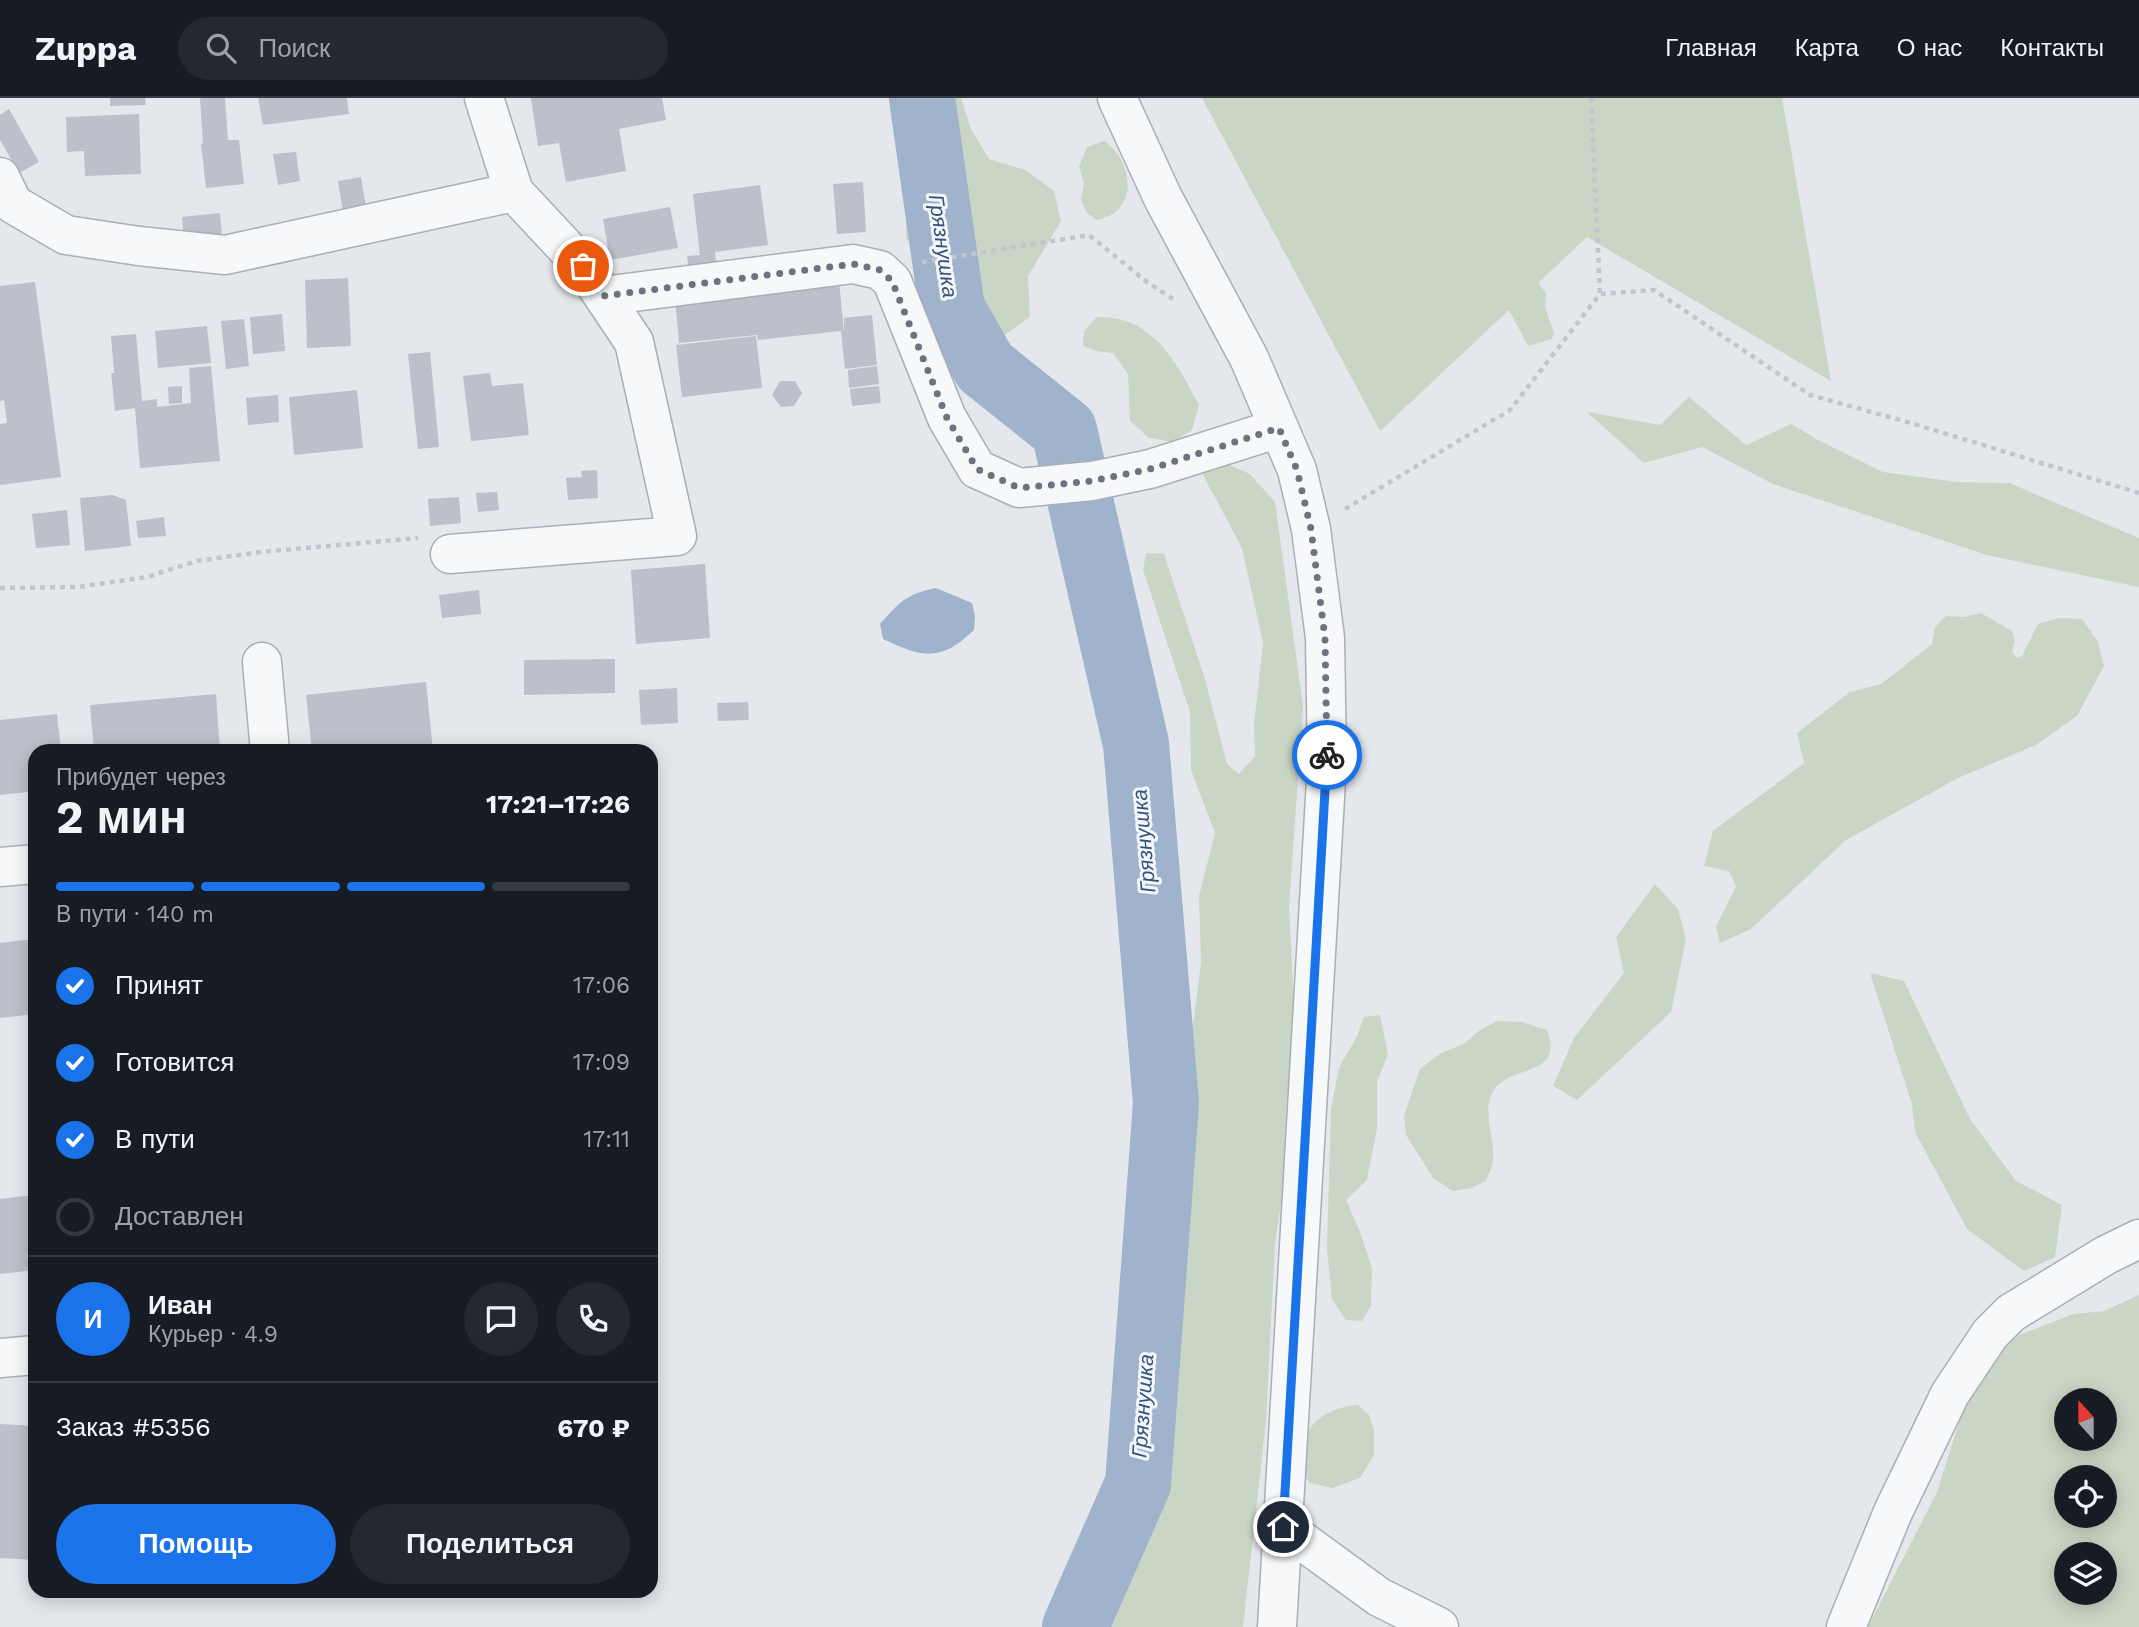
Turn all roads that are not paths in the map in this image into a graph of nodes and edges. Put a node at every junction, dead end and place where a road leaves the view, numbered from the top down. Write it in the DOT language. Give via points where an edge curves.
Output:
graph roads {
  1 [pos="484,98"];
  2 [pos="1117,98"];
  3 [pos="514,192"];
  4 [pos="4,200"];
  5 [pos="603,296"];
  6 [pos="1279,428"];
  7 [pos="450,554"];
  8 [pos="262,662"];
  9 [pos="270,744"];
  10 [pos="28,865"];
  11 [pos="0,867"];
  12 [pos="2139,1239"];
  13 [pos="28,1356"];
  14 [pos="0,1358"];
  15 [pos="1283,1527"];
  16 [pos="1277,1627"];
  17 [pos="1439,1627"];
  18 [pos="1846,1627"];
  1 -- 3 [label="street"];
  2 -- 6 [label="street" via="1163,198 1249,358"];
  3 -- 4 [label="street" via="225,255 66,234"];
  3 -- 5 [label="street" via="583,266"];
  5 -- 6 [label="street" via="853,264 880,270 892,281 947,418 977,469 1019,488 1092,481 1150,469"];
  5 -- 7 [label="street" via="634,342 677,536"];
  6 -- 15 [label="street" via="1297,470 1311,529 1325,638 1327,763"];
  8 -- 9 [label="street"];
  10 -- 11 [label="street"];
  12 -- 18 [label="street" via="2011,1313 1990,1334 1950,1394 1893,1512"];
  13 -- 14 [label="street"];
  15 -- 16 [label="street"];
  15 -- 17 [label="street" via="1379,1597"];
}
